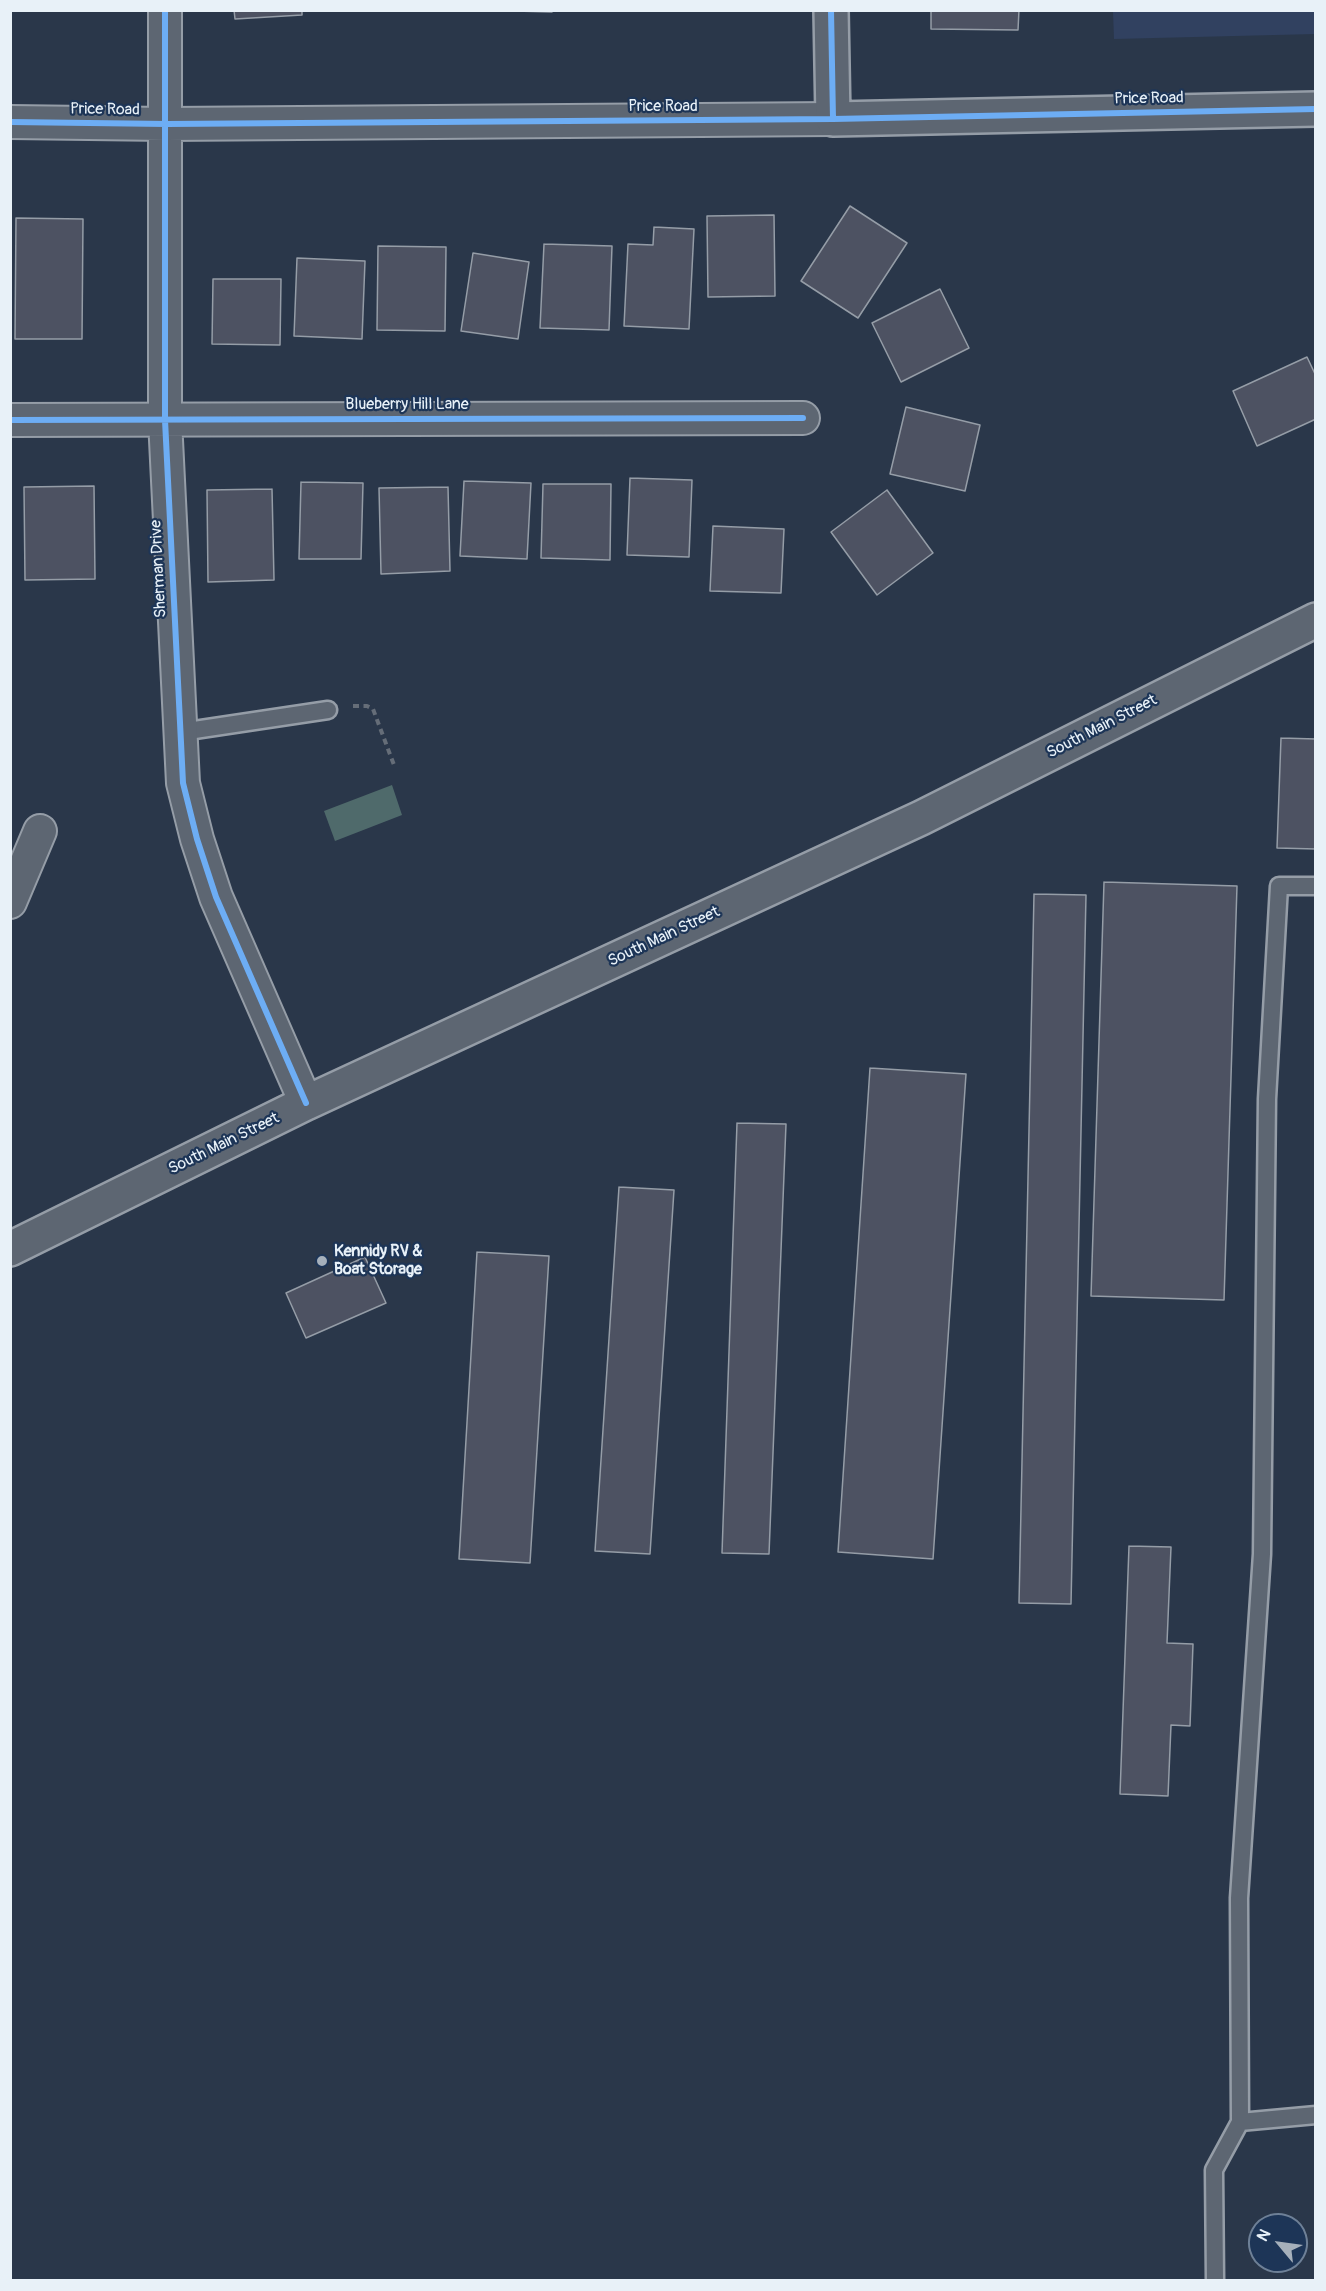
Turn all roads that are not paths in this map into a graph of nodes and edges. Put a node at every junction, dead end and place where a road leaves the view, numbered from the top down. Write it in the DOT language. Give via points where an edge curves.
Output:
graph roads {
  1 [pos="165,10"];
  2 [pos="831,10"];
  3 [pos="1316,109"];
  4 [pos="833,119"];
  5 [pos="10,122"];
  6 [pos="167,124"];
  7 [pos="803,418"];
  8 [pos="10,420"];
  9 [pos="165,420"];
  10 [pos="1316,620"];
  11 [pos="328,710"];
  12 [pos="181,732"];
  13 [pos="40,831"];
  14 [pos="1316,886"];
  15 [pos="10,902"];
  16 [pos="306,1103"];
  17 [pos="10,1249"];
  18 [pos="1316,2115"];
  19 [pos="1240,2122"];
  20 [pos="1215,2280"];
  1 -- 6 [label="street, Sherman Drive"];
  2 -- 4 [label="main road"];
  3 -- 4 [label="main road, Price Road"];
  4 -- 6 [label="street, Price Road"];
  5 -- 6 [label="street, Price Road"];
  6 -- 9 [label="street, Sherman Drive"];
  7 -- 9 [label="street, Blueberry Hill Lane"];
  8 -- 9 [label="street, Blueberry Hill Lane"];
  9 -- 12 [label="street, Sherman Drive"];
  10 -- 16 [label="main road, South Main Street" via="921,818"];
  11 -- 12 [label="lane"];
  12 -- 16 [label="street, Sherman Drive" via="183,783 216,897"];
  13 -- 15 [label="street"];
  14 -- 19 [label="lane" via="1279,886 1267,1099 1262,1554 1239,1898"];
  16 -- 17 [label="main road, South Main Street"];
  18 -- 19 [label="lane"];
  19 -- 20 [label="lane" via="1214,2170"];
}
